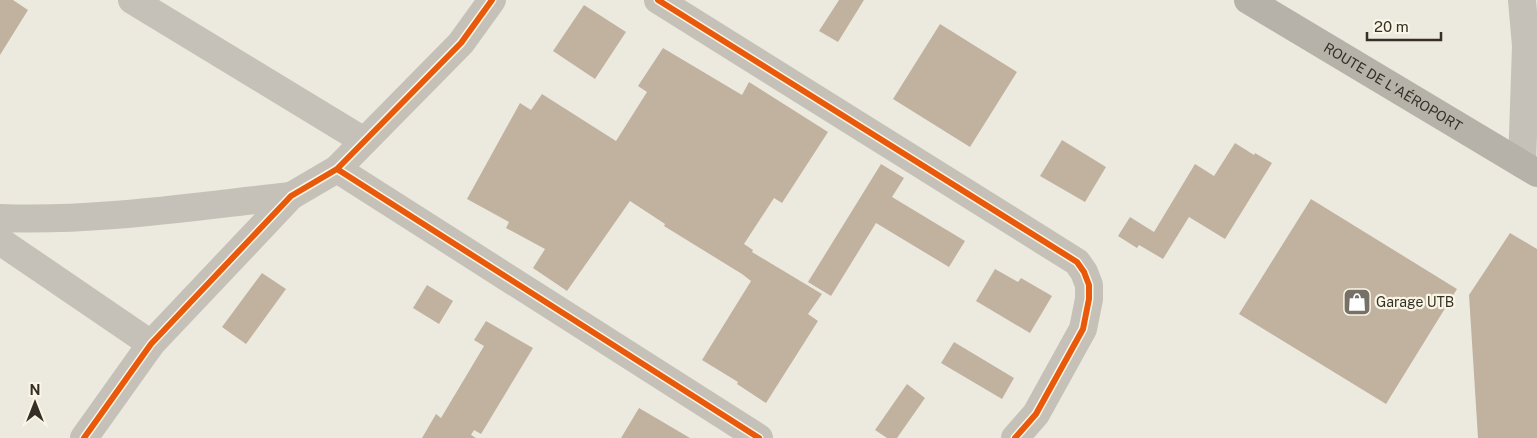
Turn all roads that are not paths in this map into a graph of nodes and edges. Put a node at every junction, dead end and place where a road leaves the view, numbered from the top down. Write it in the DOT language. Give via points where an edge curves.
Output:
graph roads {
  1 [pos="132,0"];
  2 [pos="492,0"];
  3 [pos="658,0"];
  4 [pos="1248,0"];
  5 [pos="1522,0"];
  6 [pos="364,142"];
  7 [pos="337,169"];
  8 [pos="1530,169"];
  9 [pos="292,196"];
  10 [pos="0,218"];
  11 [pos="0,241"];
  12 [pos="151,344"];
  13 [pos="723,429"];
  14 [pos="84,438"];
  15 [pos="759,438"];
  16 [pos="1015,438"];
  1 -- 6 [label="street"];
  2 -- 6 [label="street" via="461,43"];
  3 -- 16 [label="street" via="1077,262 1089,285 1083,329 1036,414"];
  4 -- 8 [label="main road, ROUTE DE L'AÉROPORT"];
  5 -- 8 [label="street"];
  6 -- 7 [label="street"];
  7 -- 9 [label="street"];
  7 -- 13 [label="street"];
  9 -- 10 [label="street" via="130,213"];
  9 -- 12 [label="street"];
  11 -- 12 [label="street"];
  12 -- 14 [label="street"];
  13 -- 15 [label="street"];
}
